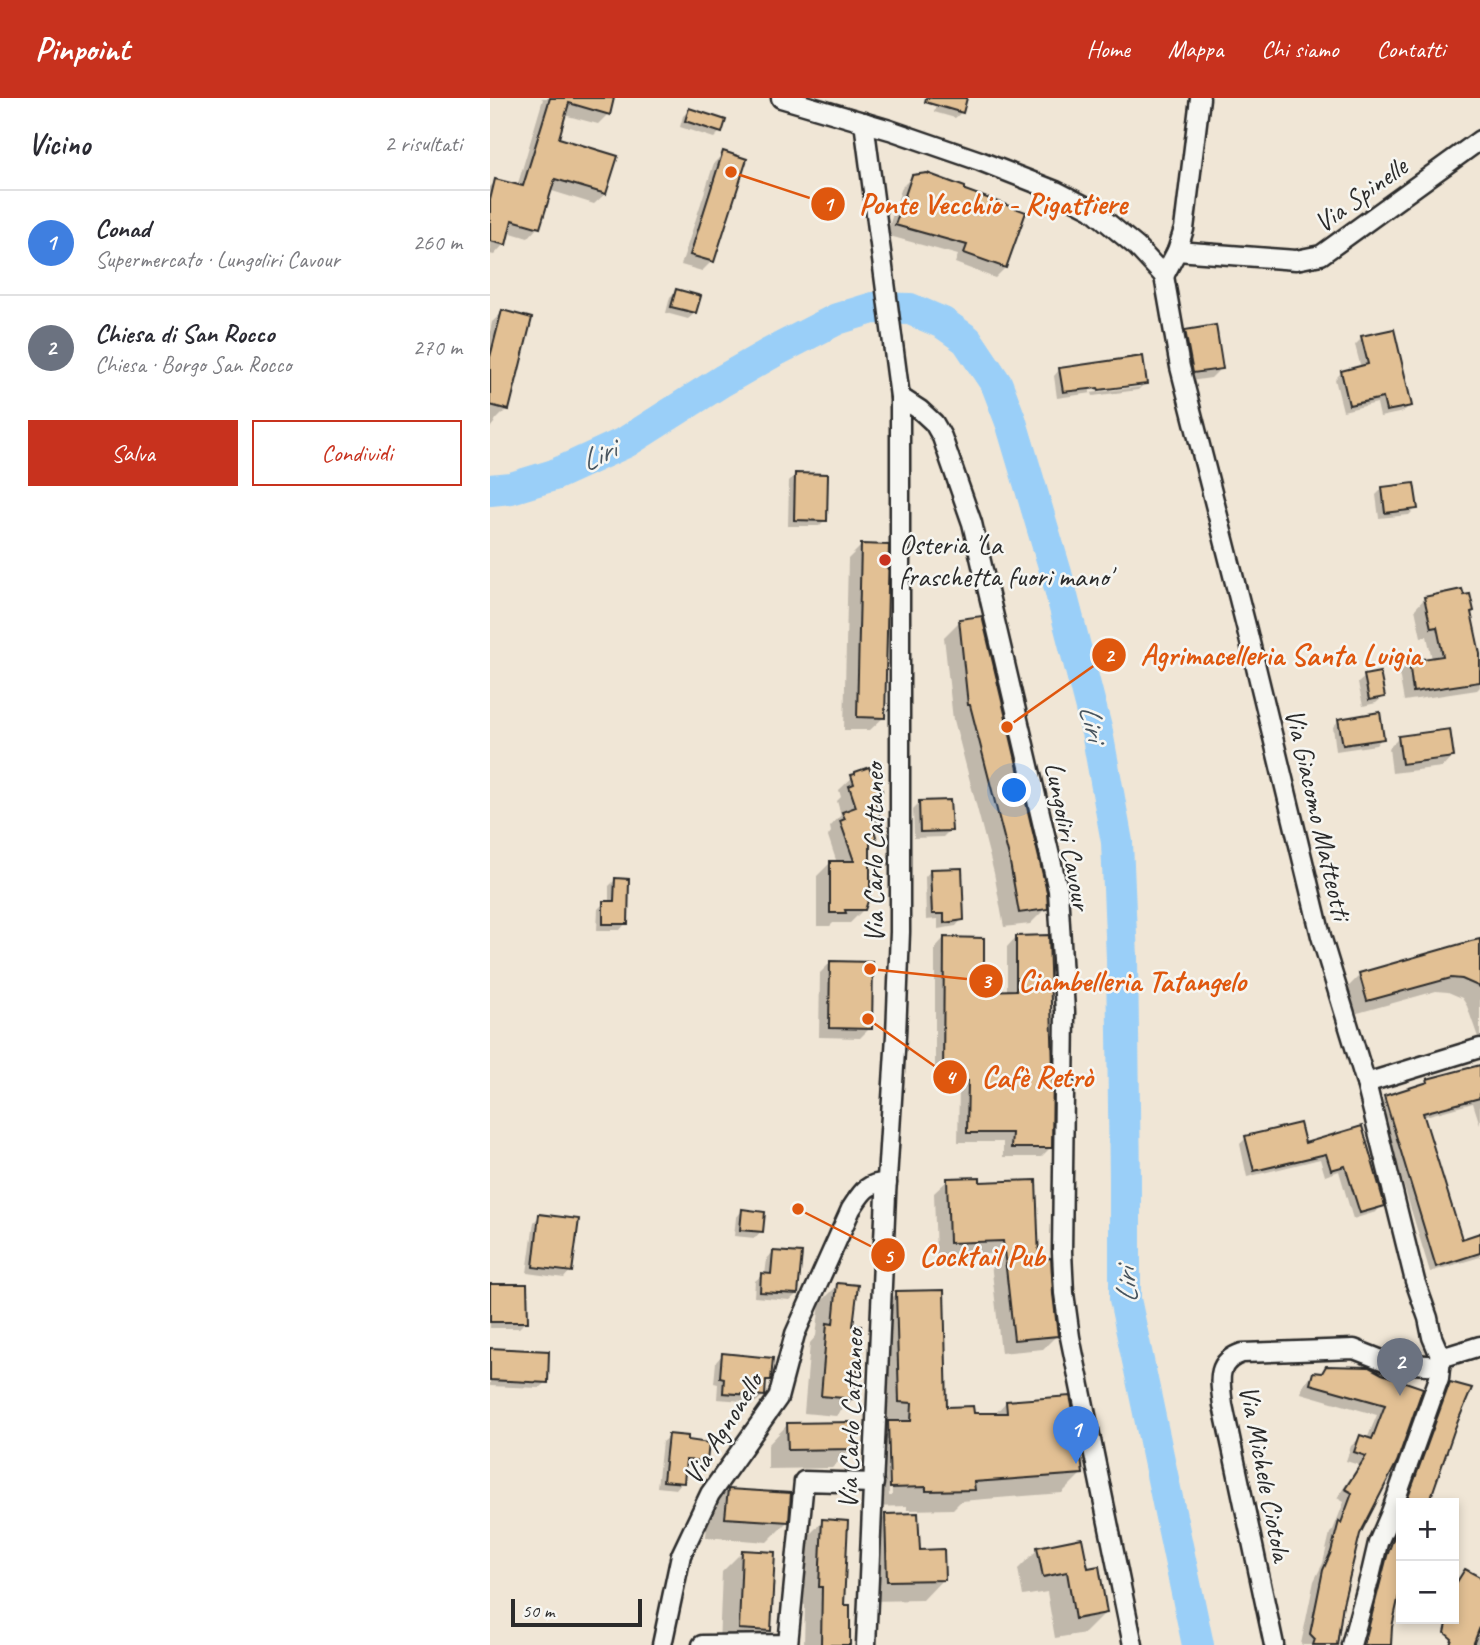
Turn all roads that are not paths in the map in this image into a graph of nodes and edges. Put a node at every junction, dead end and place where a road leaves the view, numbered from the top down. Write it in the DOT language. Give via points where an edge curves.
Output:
graph roads {
  1 [pos="781,98"];
  2 [pos="1200,98"];
  3 [pos="864,122"];
  4 [pos="1480,140"];
  5 [pos="1177,251"];
  6 [pos="1164,276"];
  7 [pos="900,397"];
  8 [pos="1480,1048"];
  9 [pos="1366,1083"];
  10 [pos="887,1183"];
  11 [pos="1480,1346"];
  12 [pos="1440,1362"];
  13 [pos="874,1483"];
  14 [pos="662,1645"];
  15 [pos="702,1645"];
  16 [pos="866,1645"];
  17 [pos="1133,1645"];
  18 [pos="1274,1645"];
  19 [pos="1351,1645"];
  1 -- 3 [label="street"];
  2 -- 5 [label="street" via="1184,229"];
  3 -- 6 [label="street" via="1056,191 1091,209"];
  3 -- 7 [label="street, Via Carlo Cattaneo"];
  4 -- 5 [label="street, Via Spinelle" via="1321,255 1296,260"];
  5 -- 6 [label="street"];
  6 -- 9 [label="street, Via Giacomo Matteotti" via="1181,367 1321,936"];
  7 -- 10 [label="street, Via Carlo Cattaneo" via="900,932"];
  7 -- 17 [label="street, Lungoliri Cavour" via="934,423 942,437 972,523 1058,890 1065,1012 1064,1293"];
  8 -- 9 [label="street"];
  9 -- 12 [label="street, Via Giacomo Matteotti"];
  10 -- 13 [label="street, Via Carlo Cattaneo"];
  10 -- 14 [label="street, Via Agnonello" via="870,1185 850,1209 795,1334 778,1398 710,1494 681,1555"];
  11 -- 12 [label="street"];
  12 -- 18 [label="street, Via Michele Ciotola" via="1387,1362 1354,1349 1242,1353 1223,1367 1223,1405"];
  12 -- 19 [label="street" via="1439,1378 1378,1543"];
  13 -- 15 [label="street" via="804,1481 788,1644"];
  13 -- 16 [label="street, Via Carlo Cattaneo"];
}
